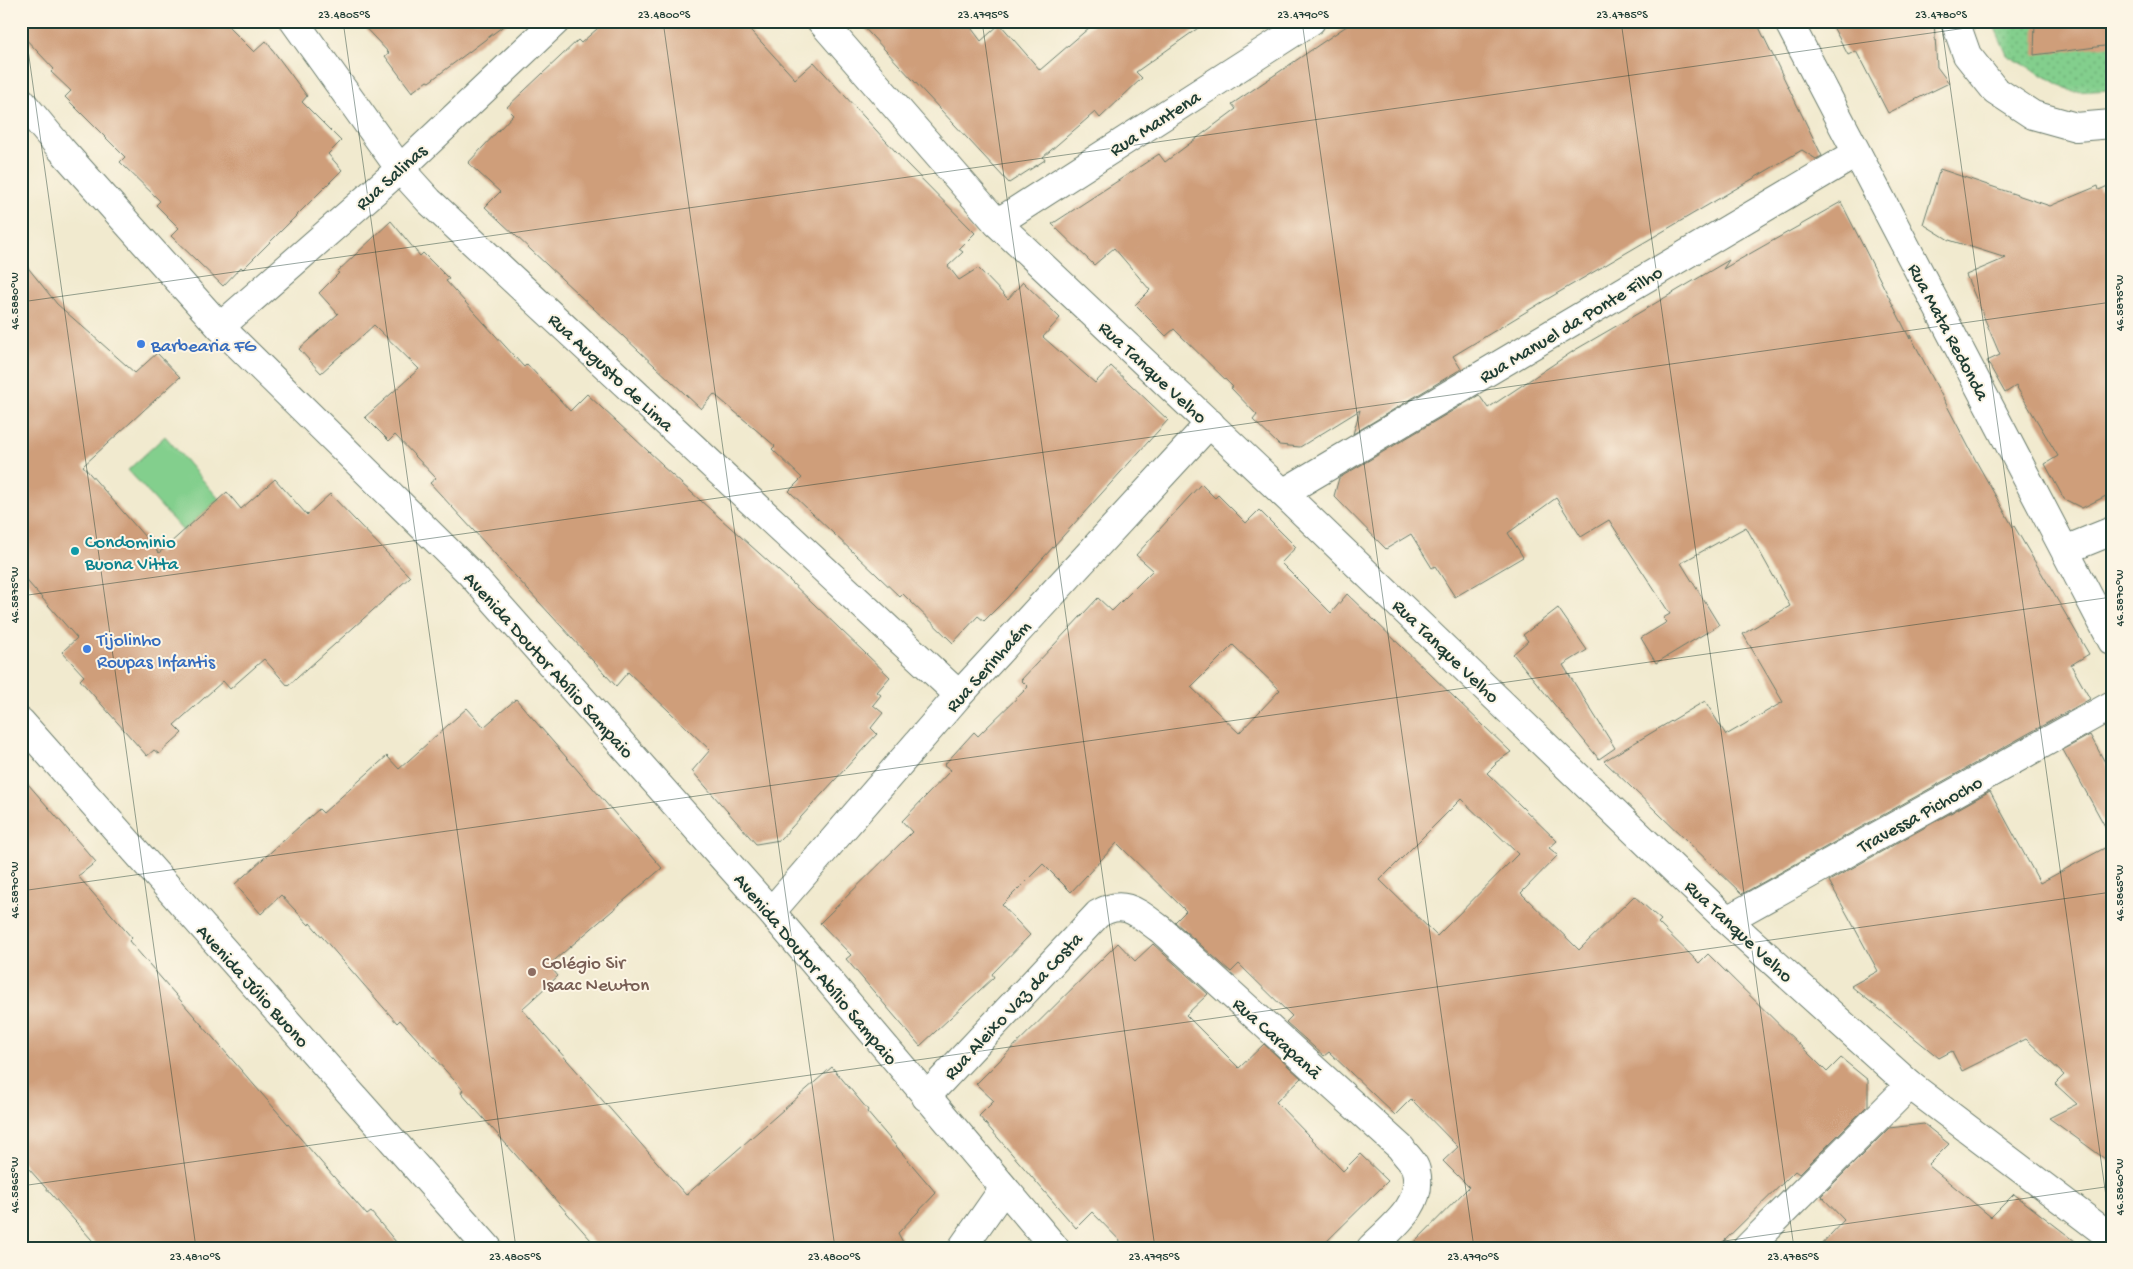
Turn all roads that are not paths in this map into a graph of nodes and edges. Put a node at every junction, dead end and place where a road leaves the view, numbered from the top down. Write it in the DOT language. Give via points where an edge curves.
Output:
graph roads {
  1 [pos="294,21"];
  2 [pos="556,21"];
  3 [pos="821,21"];
  4 [pos="1311,21"];
  5 [pos="1788,21"];
  6 [pos="1955,21"];
  7 [pos="21,101"];
  8 [pos="2112,124"];
  9 [pos="1858,152"];
  10 [pos="400,169"];
  11 [pos="996,223"];
  12 [pos="220,327"];
  13 [pos="1210,423"];
  14 [pos="1283,492"];
  15 [pos="2112,531"];
  16 [pos="2065,550"];
  17 [pos="2112,641"];
  18 [pos="959,696"];
  19 [pos="2112,705"];
  20 [pos="21,722"];
  21 [pos="771,912"];
  22 [pos="1098,914"];
  23 [pos="1727,920"];
  24 [pos="1910,1084"];
  25 [pos="926,1097"];
  26 [pos="1004,1188"];
  27 [pos="2112,1238"];
  28 [pos="488,1248"];
  29 [pos="962,1248"];
  30 [pos="1055,1248"];
  31 [pos="1371,1248"];
  32 [pos="1747,1248"];
  1 -- 10 [label="street, Rua Augusto de Lima"];
  2 -- 10 [label="street, Rua Salinas"];
  3 -- 11 [label="street, Rua Tanque Velho"];
  4 -- 11 [label="street, Rua Mantena"];
  5 -- 9 [label="street, Rua Mata Redonda"];
  6 -- 8 [label="street" via="1967,55 1995,90 2010,100 2033,115 2076,126"];
  7 -- 12 [label="street, Avenida Doutor Abílio Sampaio"];
  9 -- 14 [label="street, Rua Manuel da Ponte Filho"];
  9 -- 16 [label="street, Rua Mata Redonda"];
  10 -- 12 [label="street, Rua Salinas"];
  10 -- 18 [label="street, Rua Augusto de Lima" via="429,201"];
  11 -- 13 [label="street, Rua Tanque Velho"];
  12 -- 21 [label="street, Avenida Doutor Abílio Sampaio" via="470,573"];
  13 -- 14 [label="street, Rua Tanque Velho"];
  13 -- 18 [label="street, Rua Serinhaém"];
  14 -- 23 [label="street, Rua Tanque Velho"];
  15 -- 16 [label="street"];
  16 -- 17 [label="street, Rua Mata Redonda"];
  18 -- 21 [label="street, Rua Serinhaém"];
  19 -- 23 [label="street, Travessa Pichocho"];
  20 -- 28 [label="street, Avenida Júlio Buono"];
  21 -- 25 [label="street, Avenida Doutor Abílio Sampaio"];
  22 -- 25 [label="street, Rua Aleixo Vaz da Costa"];
  22 -- 31 [label="street, Rua Carapanã" via="1108,908 1122,906 1136,911 1160,929 1401,1148 1416,1169 1417,1190 1412,1208"];
  23 -- 24 [label="street, Rua Tanque Velho"];
  24 -- 27 [label="street, Rua Tanque Velho"];
  24 -- 32 [label="street"];
  25 -- 26 [label="street, Avenida Doutor Abílio Sampaio"];
  26 -- 29 [label="street"];
  26 -- 30 [label="street, Avenida Doutor Abílio Sampaio"];
}
